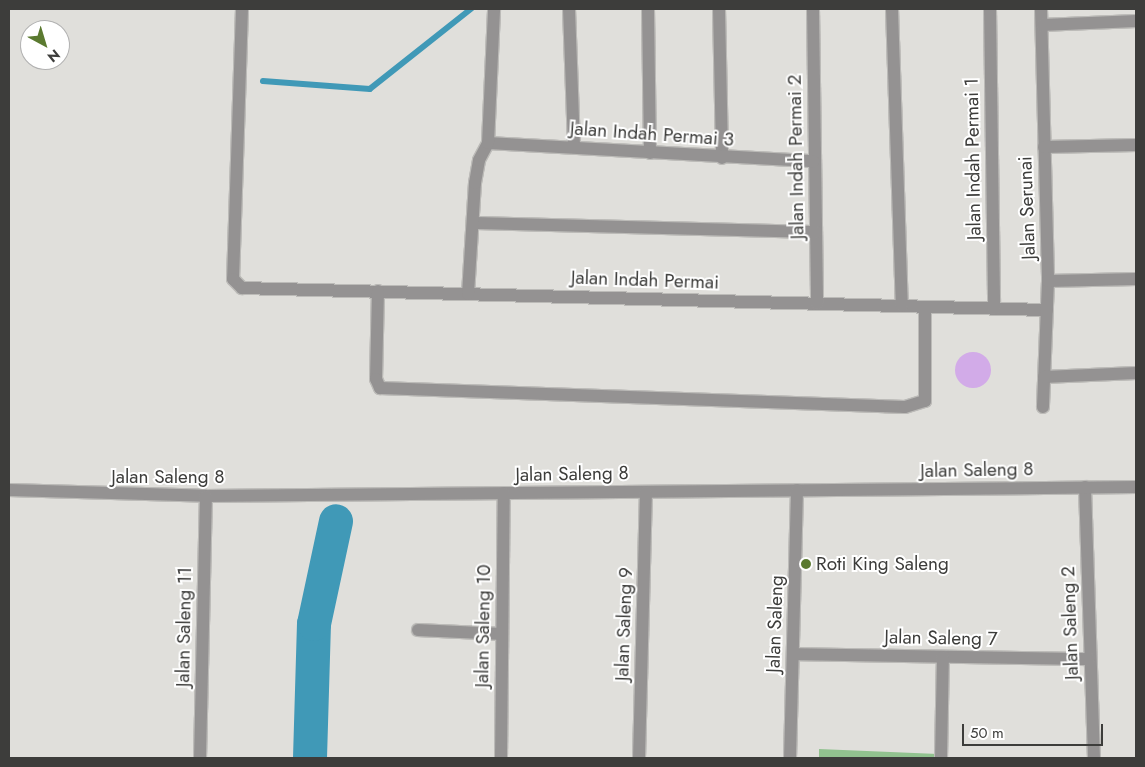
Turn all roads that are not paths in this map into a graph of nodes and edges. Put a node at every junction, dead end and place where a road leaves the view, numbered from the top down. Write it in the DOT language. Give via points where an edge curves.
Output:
graph roads {
  1 [pos="242,9"];
  2 [pos="569,9"];
  3 [pos="648,9"];
  4 [pos="720,9"];
  5 [pos="813,9"];
  6 [pos="892,9"];
  7 [pos="990,9"];
  8 [pos="1041,9"];
  9 [pos="496,10"];
  10 [pos="1136,21"];
  11 [pos="1042,25"];
  12 [pos="488,144"];
  13 [pos="1136,145"];
  14 [pos="574,147"];
  15 [pos="1044,147"];
  16 [pos="650,153"];
  17 [pos="722,158"];
  18 [pos="814,161"];
  19 [pos="473,223"];
  20 [pos="816,232"];
  21 [pos="1136,280"];
  22 [pos="1048,281"];
  23 [pos="378,291"];
  24 [pos="468,294"];
  25 [pos="817,304"];
  26 [pos="902,306"];
  27 [pos="925,307"];
  28 [pos="994,309"];
  29 [pos="1047,310"];
  30 [pos="1136,373"];
  31 [pos="1044,377"];
  32 [pos="1043,406"];
  33 [pos="1084,487"];
  34 [pos="1136,487"];
  35 [pos="9,490"];
  36 [pos="797,490"];
  37 [pos="646,492"];
  38 [pos="504,493"];
  39 [pos="206,496"];
  40 [pos="418,630"];
  41 [pos="502,634"];
  42 [pos="793,654"];
  43 [pos="943,656"];
  44 [pos="1089,659"];
  45 [pos="200,758"];
  46 [pos="501,758"];
  47 [pos="639,758"];
  48 [pos="790,758"];
  49 [pos="941,758"];
  50 [pos="1094,758"];
  1 -- 23 [label="street, Jalan Indah Permai" via="233,279 242,288"];
  2 -- 14 [label="street"];
  3 -- 16 [label="street"];
  4 -- 17 [label="street"];
  5 -- 18 [label="street, Jalan Indah Permai 2"];
  6 -- 26 [label="street"];
  7 -- 28 [label="street, Jalan Indah Permai 1"];
  8 -- 11 [label="street, Jalan Serunai"];
  9 -- 12 [label="street"];
  10 -- 11 [label="street"];
  11 -- 15 [label="street, Jalan Serunai"];
  12 -- 14 [label="street, Jalan Indah Permai 3"];
  12 -- 19 [label="street" via="479,160"];
  13 -- 15 [label="street"];
  14 -- 16 [label="street, Jalan Indah Permai 3"];
  15 -- 22 [label="street, Jalan Serunai"];
  16 -- 17 [label="street, Jalan Indah Permai 3"];
  17 -- 18 [label="street, Jalan Indah Permai 3"];
  18 -- 20 [label="street, Jalan Indah Permai 2"];
  19 -- 20 [label="street"];
  19 -- 24 [label="street"];
  20 -- 25 [label="street, Jalan Indah Permai 2"];
  21 -- 22 [label="street"];
  22 -- 29 [label="street, Jalan Serunai"];
  23 -- 24 [label="street, Jalan Indah Permai"];
  23 -- 27 [label="street" via="376,379 380,388 906,407 925,401"];
  24 -- 25 [label="street, Jalan Indah Permai"];
  25 -- 26 [label="street, Jalan Indah Permai"];
  26 -- 27 [label="street, Jalan Indah Permai"];
  27 -- 28 [label="street, Jalan Indah Permai"];
  28 -- 29 [label="street, Jalan Indah Permai"];
  29 -- 31 [label="street, Jalan Serunai"];
  30 -- 31 [label="street"];
  31 -- 32 [label="street, Jalan Serunai"];
  33 -- 34 [label="street, Jalan Saleng 8"];
  33 -- 36 [label="street, Jalan Saleng 8"];
  33 -- 44 [label="street, Jalan Saleng 2"];
  35 -- 39 [label="street, Jalan Saleng 8"];
  36 -- 37 [label="street, Jalan Saleng 8"];
  36 -- 42 [label="street, Jalan Saleng"];
  37 -- 38 [label="street, Jalan Saleng 8"];
  37 -- 47 [label="street, Jalan Saleng 9"];
  38 -- 39 [label="street, Jalan Saleng 8"];
  38 -- 41 [label="street, Jalan Saleng 10"];
  39 -- 45 [label="street, Jalan Saleng 11"];
  40 -- 41 [label="street"];
  41 -- 46 [label="street, Jalan Saleng 10"];
  42 -- 43 [label="street, Jalan Saleng 7"];
  42 -- 48 [label="street, Jalan Saleng"];
  43 -- 44 [label="street, Jalan Saleng 7"];
  43 -- 49 [label="street"];
  44 -- 50 [label="street, Jalan Saleng 2"];
}
